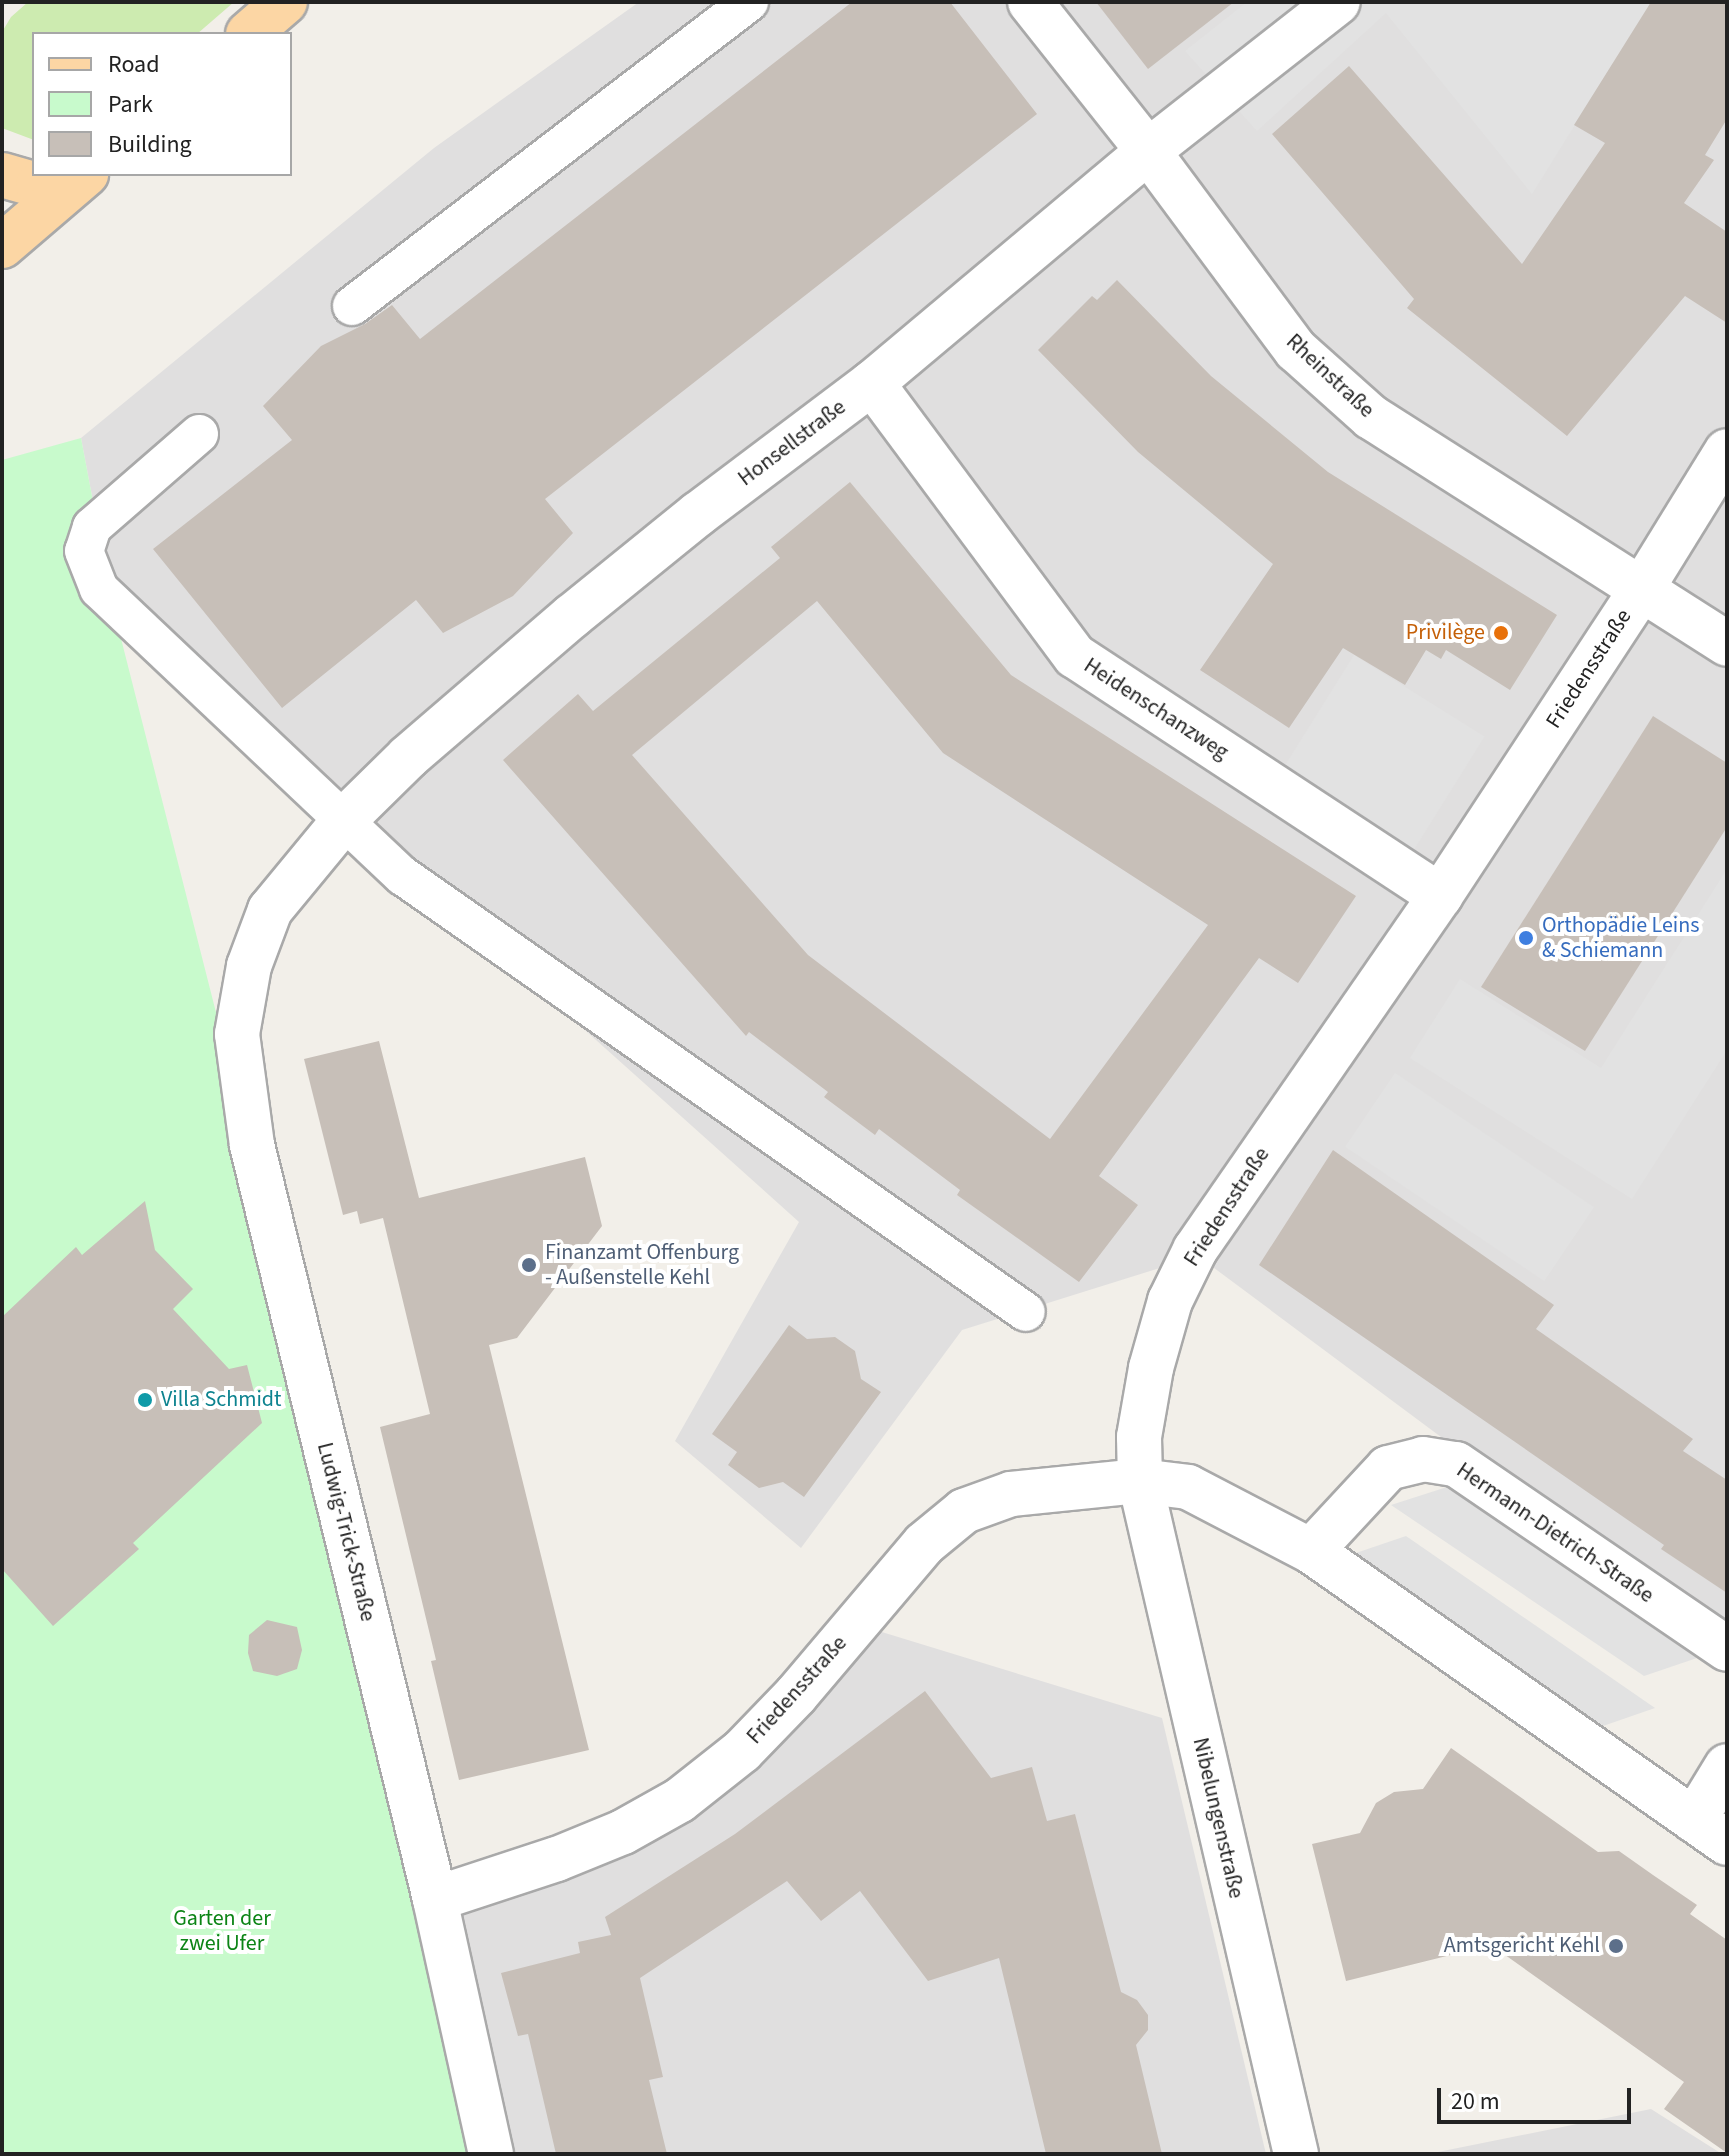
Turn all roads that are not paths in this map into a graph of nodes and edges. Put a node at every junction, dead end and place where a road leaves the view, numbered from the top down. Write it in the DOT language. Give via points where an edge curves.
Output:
graph roads {
  1 [pos="285,2"];
  2 [pos="749,2"];
  3 [pos="1030,2"];
  4 [pos="1338,2"];
  5 [pos="250,32"];
  6 [pos="1148,151"];
  7 [pos="2,175"];
  8 [pos="80,179"];
  9 [pos="2,246"];
  10 [pos="352,306"];
  11 [pos="872,383"];
  12 [pos="199,434"];
  13 [pos="1727,451"];
  14 [pos="1641,590"];
  15 [pos="1727,644"];
  16 [pos="345,819"];
  17 [pos="1440,896"];
  18 [pos="270,910"];
  19 [pos="1026,1312"];
  20 [pos="1140,1481"];
  21 [pos="1311,1551"];
  22 [pos="1727,1649"];
  23 [pos="1727,1766"];
  24 [pos="1710,1831"];
  25 [pos="435,1899"];
  26 [pos="491,2154"];
  27 [pos="1296,2154"];
  1 -- 5 [label="main road"];
  2 -- 10 [label="lane"];
  3 -- 6 [label="street, Rheinstraße"];
  4 -- 6 [label="street, Honsellstraße"];
  6 -- 11 [label="street, Honsellstraße"];
  6 -- 14 [label="street, Rheinstraße" via="1296,350 1371,417"];
  7 -- 8 [label="main road" via="38,185"];
  8 -- 9 [label="main road"];
  11 -- 16 [label="street, Honsellstraße" via="572,616 408,757"];
  11 -- 17 [label="street, Heidenschanzweg" via="1075,656"];
  12 -- 16 [label="lane" via="92,527 84,551 91,576"];
  13 -- 14 [label="street, Friedensstraße"];
  14 -- 15 [label="street, Rheinstraße"];
  14 -- 17 [label="street, Friedensstraße"];
  16 -- 18 [label="street, Honsellstraße"];
  16 -- 19 [label="lane" via="403,876"];
  17 -- 20 [label="street, Friedensstraße" via="1195,1250 1170,1301 1151,1368 1139,1437"];
  18 -- 25 [label="street, Ludwig-Trick-Straße" via="249,966 237,1034 252,1145"];
  20 -- 21 [label="street" via="1188,1487"];
  20 -- 25 [label="street, Friedensstraße" via="1011,1494 964,1511 924,1544 742,1751 680,1800 570,1854"];
  20 -- 27 [label="street, Nibelungenstraße"];
  21 -- 22 [label="street, Hermann-Dietrich-Straße" via="1388,1468 1423,1459 1456,1464"];
  21 -- 24 [label="street"];
  23 -- 24 [label="street"];
  25 -- 26 [label="street, Ludwig-Trick-Straße"];
}
